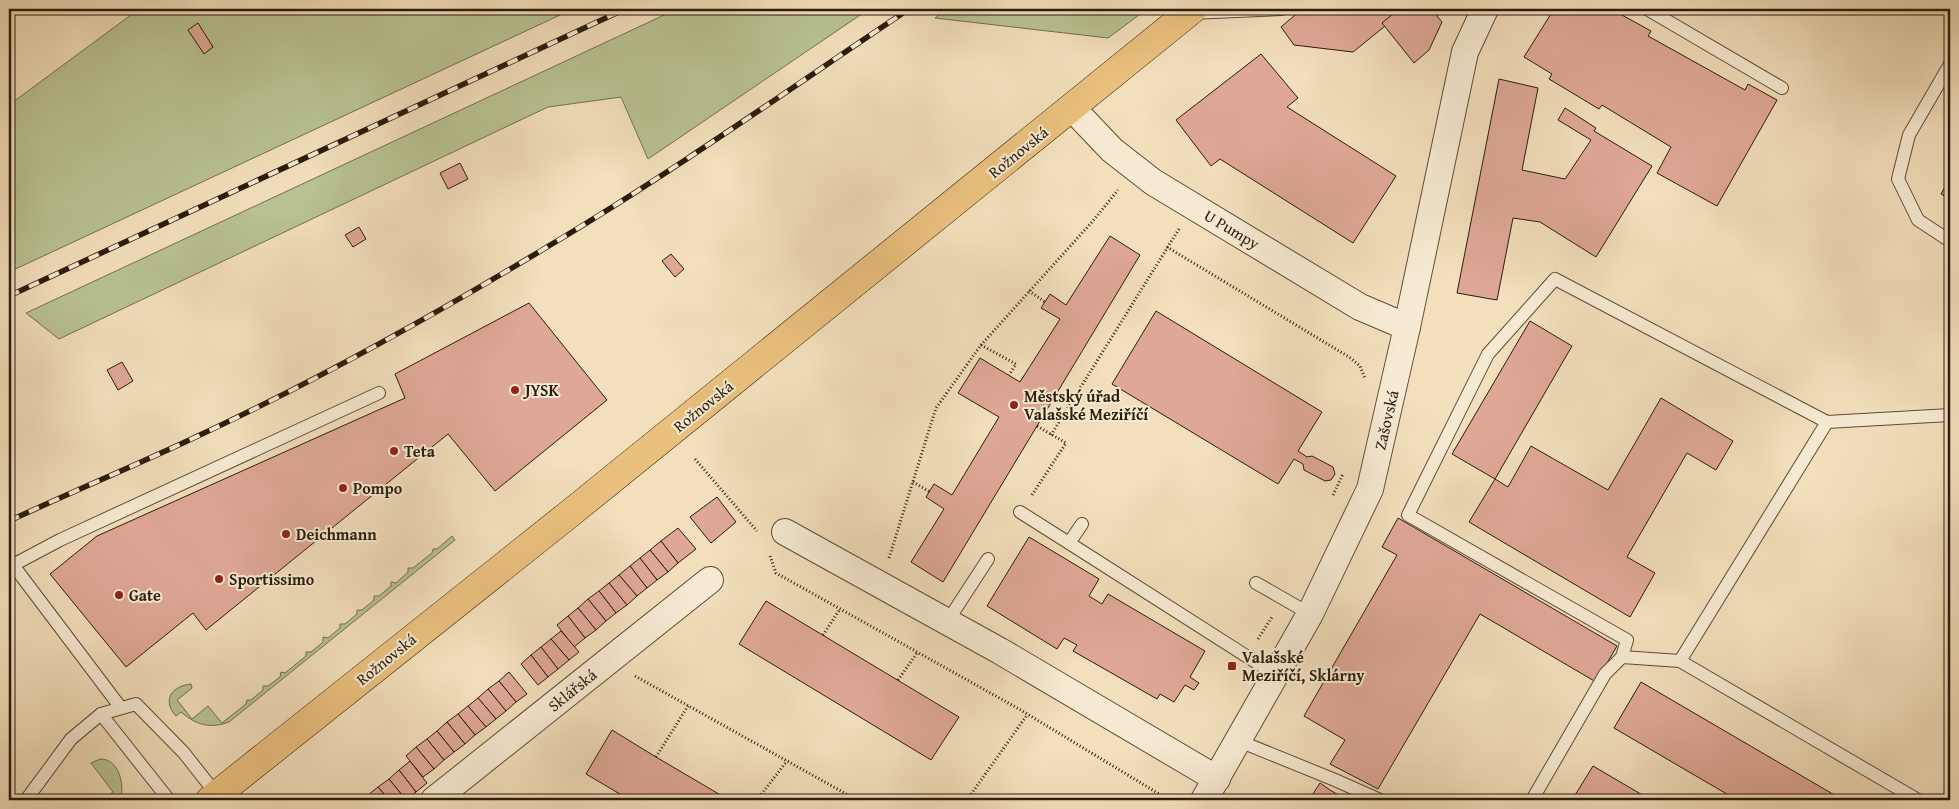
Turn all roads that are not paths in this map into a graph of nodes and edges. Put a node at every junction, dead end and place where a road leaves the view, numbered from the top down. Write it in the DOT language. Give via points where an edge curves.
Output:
graph roads {
  1 [pos="1281,9"];
  2 [pos="1484,9"];
  3 [pos="1647,9"];
  4 [pos="1234,10"];
  5 [pos="1190,11"];
  6 [pos="1950,64"];
  7 [pos="1782,88"];
  8 [pos="1072,108"];
  9 [pos="1950,241"];
  10 [pos="1408,328"];
  11 [pos="379,393"];
  12 [pos="1950,415"];
  13 [pos="1827,422"];
  14 [pos="1020,512"];
  15 [pos="1082,524"];
  16 [pos="774,534"];
  17 [pos="1069,543"];
  18 [pos="988,560"];
  19 [pos="710,580"];
  20 [pos="1256,583"];
  21 [pos="1310,614"];
  22 [pos="947,622"];
  23 [pos="1622,657"];
  24 [pos="1680,661"];
  25 [pos="1276,675"];
  26 [pos="121,708"];
  27 [pos="101,714"];
  28 [pos="1238,741"];
  29 [pos="1211,789"];
  30 [pos="214,798"];
  31 [pos="26,800"];
  32 [pos="168,800"];
  33 [pos="434,800"];
  34 [pos="1380,800"];
  35 [pos="1532,800"];
  36 [pos="1918,800"];
  1 -- 4 [label="lane"];
  2 -- 10 [label="street, Zašovská" via="1465,52"];
  3 -- 7 [label="lane"];
  4 -- 5 [label="lane"];
  5 -- 8 [label="main road, Rožnovská"];
  6 -- 9 [label="lane" via="1909,135 1898,179 1918,220"];
  8 -- 10 [label="street, U Pumpy" via="1112,150 1153,182 1360,307"];
  8 -- 30 [label="main road, Rožnovská"];
  10 -- 21 [label="street, Zašovská" via="1370,489"];
  11 -- 26 [label="lane" via="60,540 13,565"];
  12 -- 13 [label="lane"];
  13 -- 23 [label="lane" via="1554,279 1488,354 1408,516 1627,640"];
  13 -- 24 [label="lane"];
  14 -- 17 [label="lane"];
  15 -- 17 [label="lane"];
  16 -- 22 [label="street" via="881,585"];
  17 -- 25 [label="lane"];
  18 -- 22 [label="lane"];
  19 -- 33 [label="street, Sklářská"];
  20 -- 21 [label="lane"];
  21 -- 25 [label="street, Zašovská"];
  22 -- 29 [label="street"];
  23 -- 24 [label="lane"];
  23 -- 35 [label="lane" via="1605,674"];
  24 -- 36 [label="lane"];
  25 -- 28 [label="street, Zašovská"];
  26 -- 27 [label="lane"];
  26 -- 30 [label="lane" via="136,704 184,753"];
  27 -- 31 [label="lane" via="71,739"];
  27 -- 32 [label="lane"];
  28 -- 29 [label="street, Zašovská"];
  28 -- 34 [label="lane"];
}
